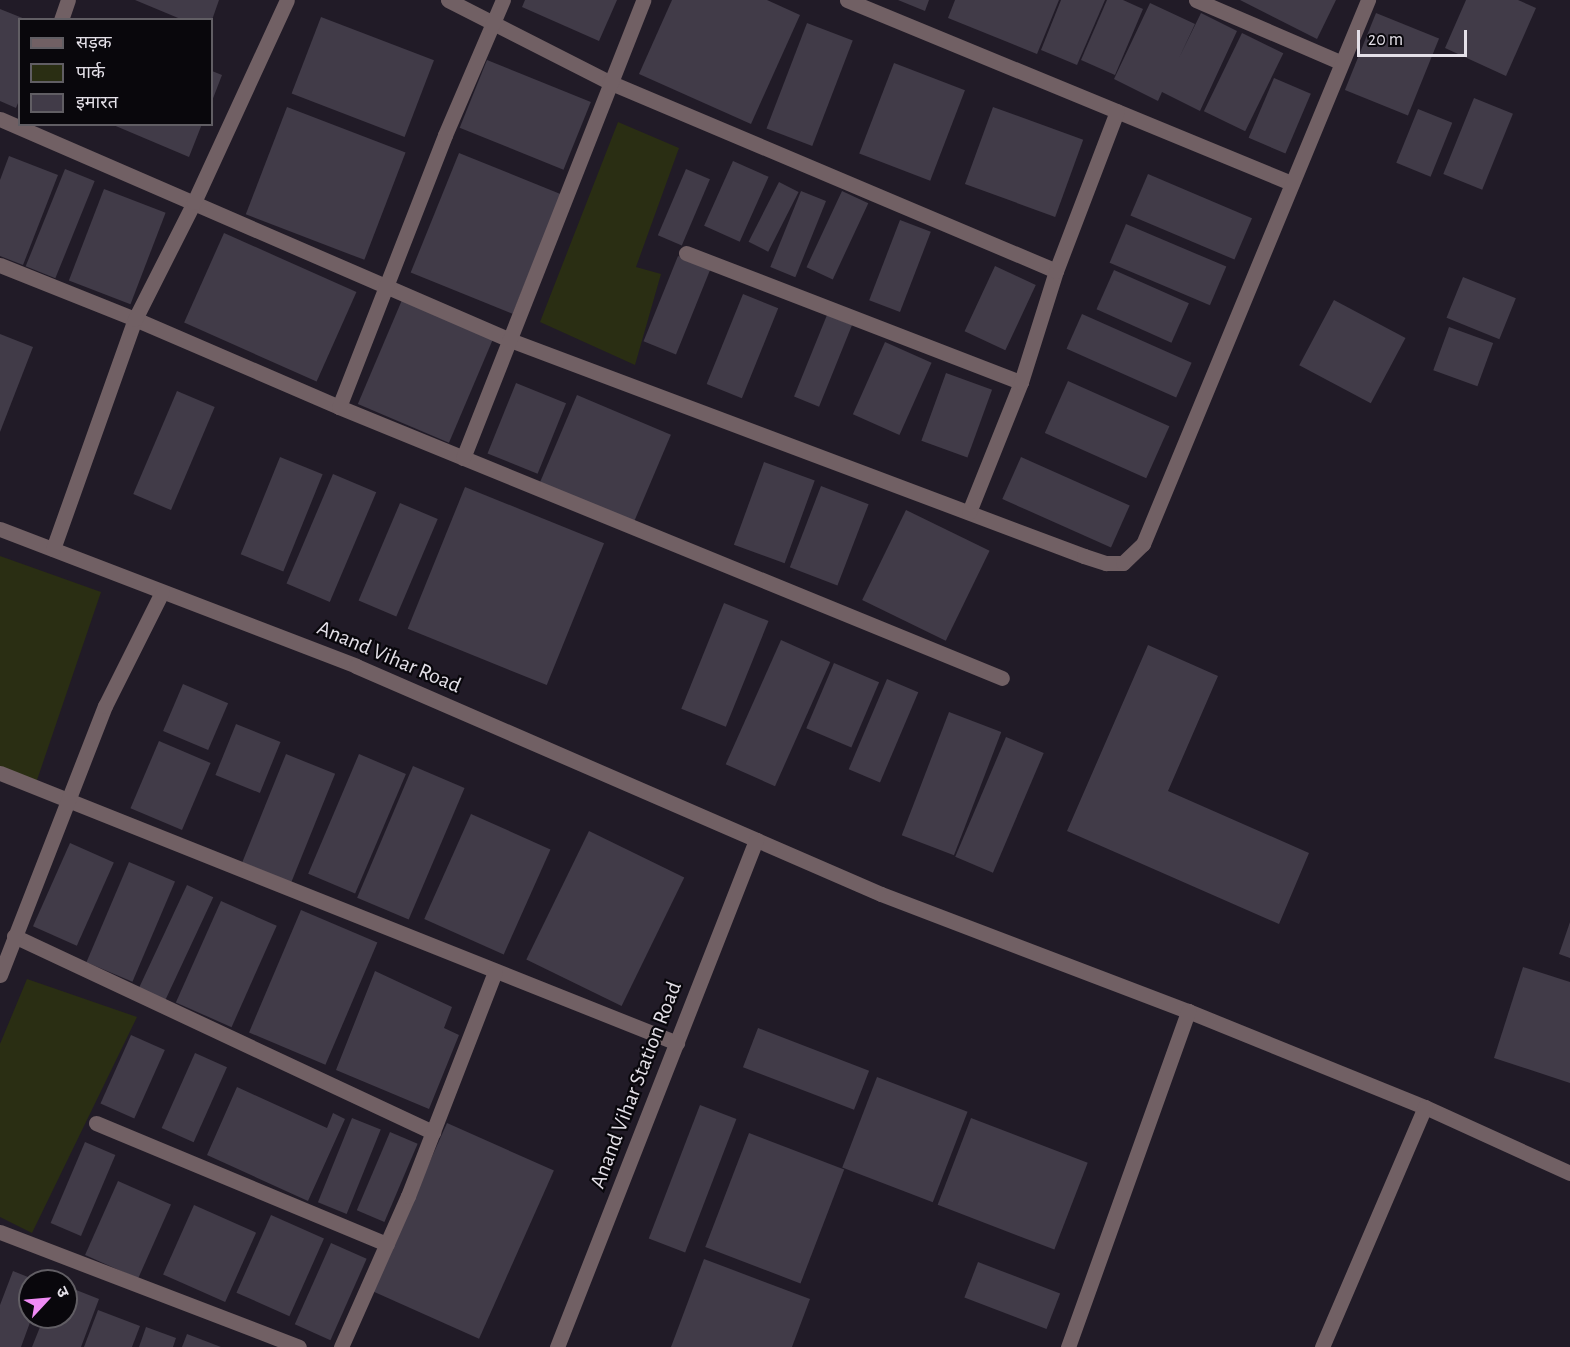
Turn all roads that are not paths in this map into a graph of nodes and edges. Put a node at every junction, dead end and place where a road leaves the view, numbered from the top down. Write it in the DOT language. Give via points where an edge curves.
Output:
graph roads {
  1 [pos="68,0"];
  2 [pos="286,0"];
  3 [pos="448,0"];
  4 [pos="503,0"];
  5 [pos="643,0"];
  6 [pos="847,0"];
  7 [pos="1196,0"];
  8 [pos="1368,0"];
  9 [pos="62,18"];
  10 [pos="494,23"];
  11 [pos="1340,62"];
  12 [pos="609,82"];
  13 [pos="1117,111"];
  14 [pos="0,119"];
  15 [pos="18,125"];
  16 [pos="21,126"];
  17 [pos="1292,183"];
  18 [pos="194,202"];
  19 [pos="686,253"];
  20 [pos="0,265"];
  21 [pos="1056,271"];
  22 [pos="386,285"];
  23 [pos="135,319"];
  24 [pos="510,340"];
  25 [pos="1020,382"];
  26 [pos="339,407"];
  27 [pos="463,458"];
  28 [pos="969,512"];
  29 [pos="0,529"];
  30 [pos="53,549"];
  31 [pos="162,592"];
  32 [pos="1002,678"];
  33 [pos="0,773"];
  34 [pos="66,800"];
  35 [pos="756,840"];
  36 [pos="14,936"];
  37 [pos="495,972"];
  38 [pos="0,975"];
  39 [pos="1188,1011"];
  40 [pos="676,1043"];
  41 [pos="1425,1107"];
  42 [pos="96,1124"];
  43 [pos="433,1132"];
  44 [pos="1570,1173"];
  45 [pos="0,1232"];
  46 [pos="387,1244"];
  47 [pos="299,1347"];
  48 [pos="341,1347"];
  49 [pos="557,1347"];
  50 [pos="1068,1347"];
  51 [pos="1322,1347"];
  1 -- 9 [label="street"];
  2 -- 18 [label="street"];
  3 -- 10 [label="street"];
  4 -- 10 [label="street"];
  5 -- 12 [label="street"];
  6 -- 13 [label="street"];
  7 -- 11 [label="street"];
  8 -- 11 [label="street"];
  10 -- 12 [label="street"];
  10 -- 22 [label="street"];
  11 -- 17 [label="street"];
  12 -- 21 [label="street"];
  12 -- 24 [label="street"];
  13 -- 17 [label="street"];
  13 -- 21 [label="street"];
  14 -- 15 [label="street"];
  16 -- 18 [label="street"];
  17 -- 28 [label="street" via="1143,544 1123,563 1106,563"];
  18 -- 22 [label="street"];
  18 -- 23 [label="street"];
  19 -- 25 [label="street"];
  20 -- 23 [label="street"];
  21 -- 25 [label="street"];
  22 -- 24 [label="street"];
  22 -- 26 [label="street"];
  23 -- 26 [label="street"];
  23 -- 30 [label="street"];
  24 -- 27 [label="street"];
  24 -- 28 [label="street"];
  25 -- 28 [label="street"];
  26 -- 27 [label="street"];
  27 -- 32 [label="street"];
  29 -- 30 [label="street, Anand Vihar Road"];
  30 -- 31 [label="street, Anand Vihar Road"];
  31 -- 34 [label="street" via="105,706"];
  31 -- 35 [label="street, Anand Vihar Road" via="356,666"];
  33 -- 34 [label="street"];
  34 -- 36 [label="street" via="53,843"];
  34 -- 37 [label="street"];
  35 -- 39 [label="street, Anand Vihar Road" via="881,894"];
  35 -- 40 [label="street, Anand Vihar Station Road"];
  36 -- 38 [label="street"];
  36 -- 43 [label="street"];
  37 -- 40 [label="street"];
  37 -- 43 [label="street"];
  39 -- 41 [label="street, Anand Vihar Road"];
  39 -- 50 [label="street"];
  40 -- 49 [label="street, Anand Vihar Station Road"];
  41 -- 44 [label="street, Anand Vihar Road"];
  41 -- 51 [label="street"];
  42 -- 46 [label="street"];
  43 -- 46 [label="street"];
  45 -- 47 [label="street"];
  46 -- 48 [label="street"];
}
